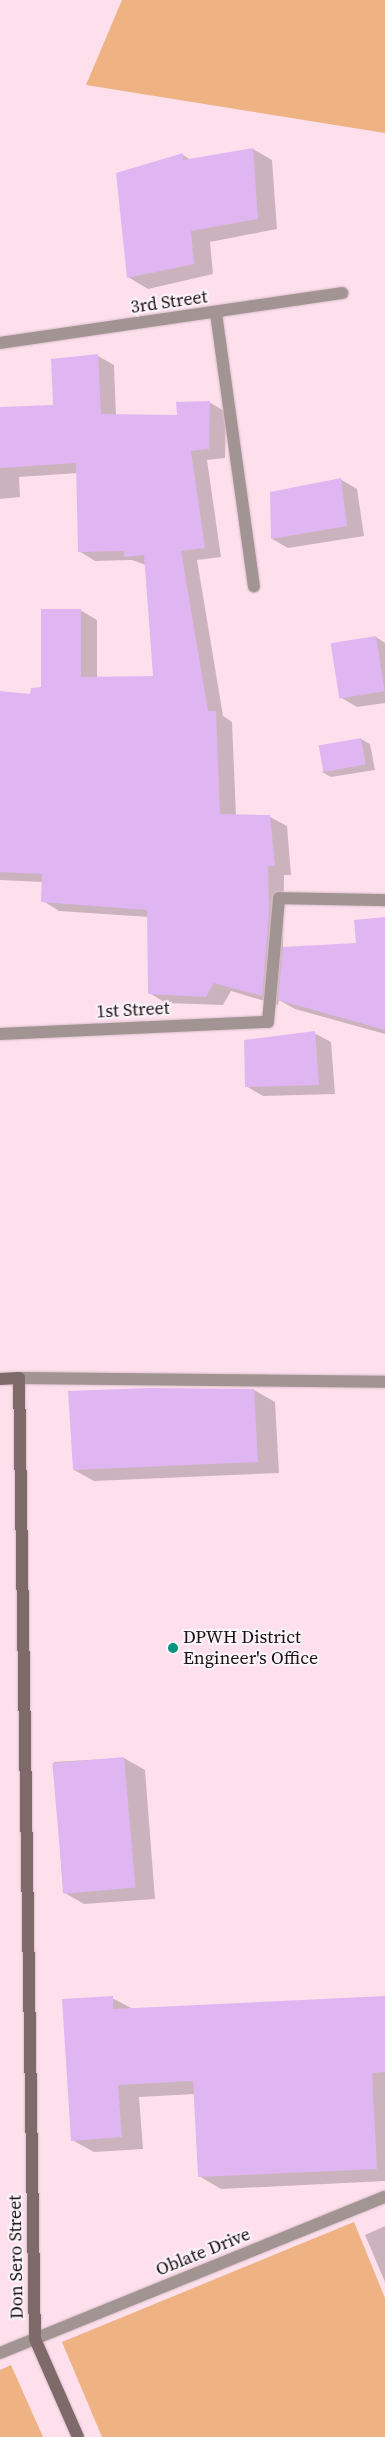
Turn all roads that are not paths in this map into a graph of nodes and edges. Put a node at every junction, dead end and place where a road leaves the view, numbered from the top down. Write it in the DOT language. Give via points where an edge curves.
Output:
graph roads {
  1 [pos="342,293"];
  2 [pos="216,313"];
  3 [pos="0,343"];
  4 [pos="254,586"];
  5 [pos="385,900"];
  6 [pos="0,1034"];
  7 [pos="20,1378"];
  8 [pos="0,1379"];
  9 [pos="385,1382"];
  10 [pos="385,2197"];
  11 [pos="35,2339"];
  12 [pos="0,2354"];
  13 [pos="78,2437"];
  1 -- 2 [label="street, 3rd Street"];
  2 -- 3 [label="street, 3rd Street"];
  2 -- 4 [label="street"];
  5 -- 6 [label="street, 1st Street" via="279,898 268,1022"];
  7 -- 8 [label="main road"];
  7 -- 9 [label="street"];
  7 -- 11 [label="main road, Don Sero Street"];
  10 -- 11 [label="street, Oblate Drive"];
  11 -- 12 [label="street, Oblate Drive"];
  11 -- 13 [label="main road, Don Sero Street"];
}
